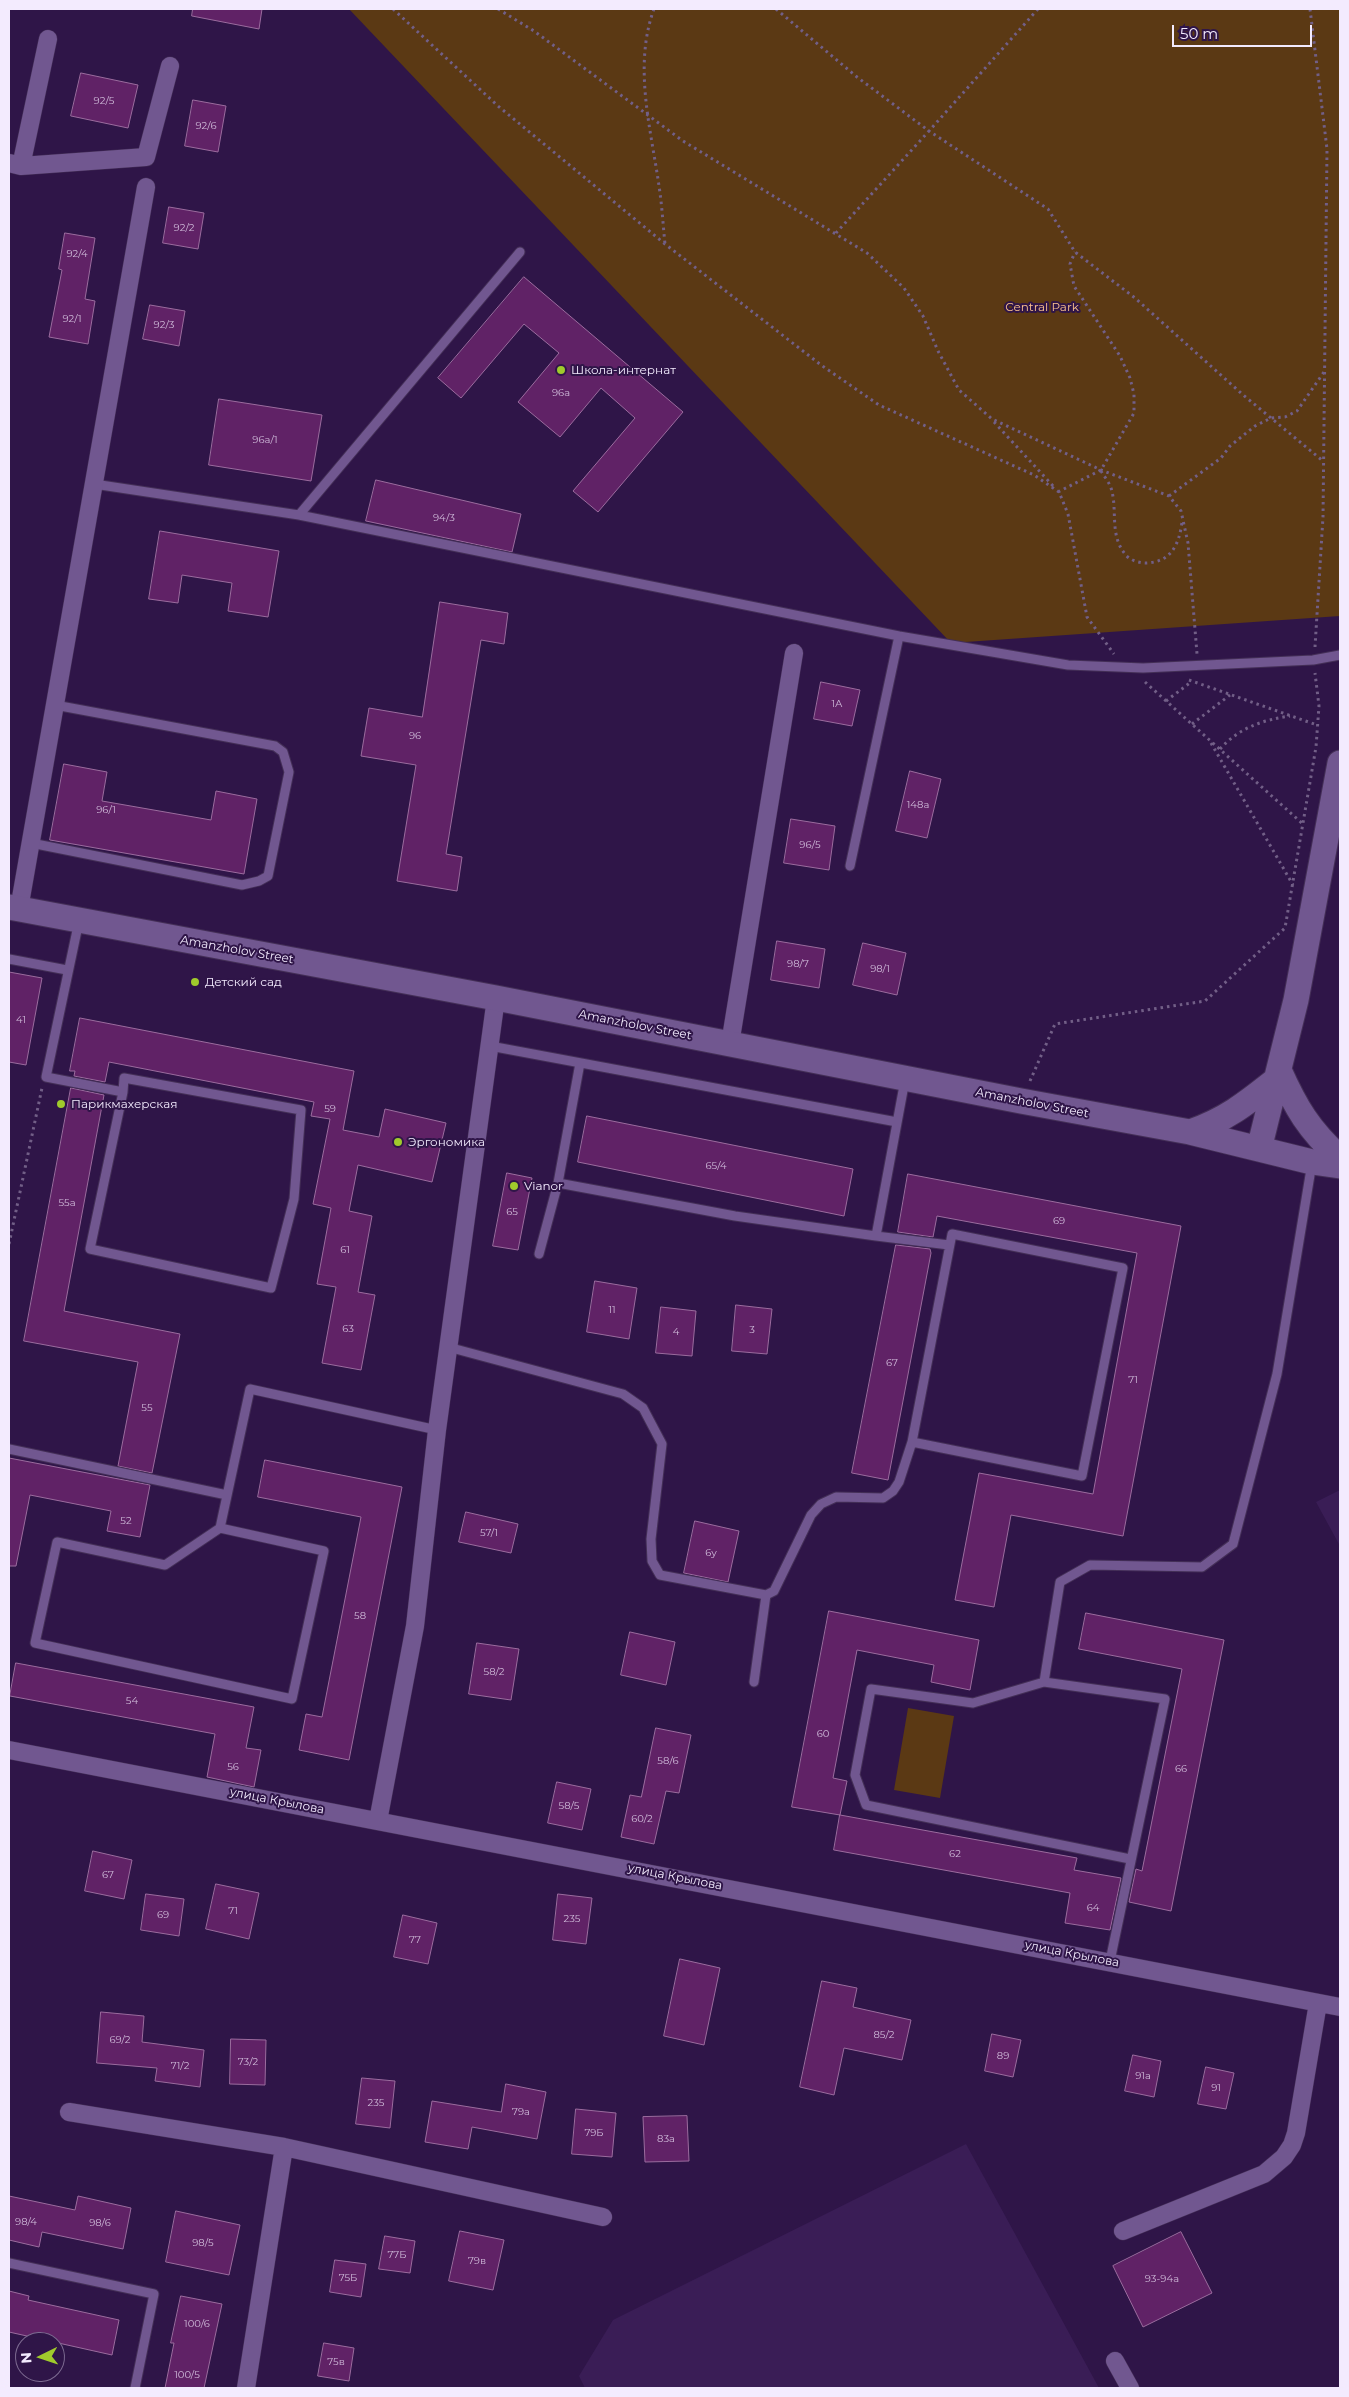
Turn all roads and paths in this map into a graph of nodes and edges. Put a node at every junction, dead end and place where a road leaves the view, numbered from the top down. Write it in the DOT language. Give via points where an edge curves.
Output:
graph roads {
  1 [pos="393,9"];
  2 [pos="498,9"];
  3 [pos="654,9"];
  4 [pos="776,9"];
  5 [pos="1038,9"];
  6 [pos="1310,9"];
  7 [pos="48,39"];
  8 [pos="170,66"];
  9 [pos="647,113"];
  10 [pos="929,131"];
  11 [pos="15,164"];
  12 [pos="146,187"];
  13 [pos="836,233"];
  14 [pos="665,244"];
  15 [pos="520,252"];
  16 [pos="1075,252"];
  17 [pos="1325,370"];
  18 [pos="1271,418"];
  19 [pos="992,419"];
  20 [pos="1324,462"];
  21 [pos="1101,470"];
  22 [pos="94,484"];
  23 [pos="1059,492"];
  24 [pos="1169,496"];
  25 [pos="299,515"];
  26 [pos="1183,519"];
  27 [pos="899,636"];
  28 [pos="794,653"];
  29 [pos="1340,655"];
  30 [pos="1313,660"];
  31 [pos="1198,664"];
  32 [pos="1128,667"];
  33 [pos="1183,678"];
  34 [pos="1192,681"];
  35 [pos="1230,694"];
  36 [pos="1166,701"];
  37 [pos="55,705"];
  38 [pos="1292,716"];
  39 [pos="1192,724"];
  40 [pos="1317,725"];
  41 [pos="1210,740"];
  42 [pos="1220,749"];
  43 [pos="1340,763"];
  44 [pos="1304,825"];
  45 [pos="31,843"];
  46 [pos="850,866"];
  47 [pos="1293,885"];
  48 [pos="14,908"];
  49 [pos="79,921"];
  50 [pos="9,959"];
  51 [pos="67,970"];
  52 [pos="496,998"];
  53 [pos="730,1044"];
  54 [pos="490,1046"];
  55 [pos="580,1063"];
  56 [pos="1278,1074"];
  57 [pos="46,1077"];
  58 [pos="905,1077"];
  59 [pos="123,1092"];
  60 [pos="1021,1101"];
  61 [pos="897,1122"];
  62 [pos="1190,1132"];
  63 [pos="1259,1149"];
  64 [pos="1340,1158"];
  65 [pos="1312,1162"];
  66 [pos="1340,1166"];
  67 [pos="558,1183"];
  68 [pos="876,1236"];
  69 [pos="9,1244"];
  70 [pos="949,1245"];
  71 [pos="538,1254"];
  72 [pos="448,1347"];
  73 [pos="437,1430"];
  74 [pos="912,1442"];
  75 [pos="9,1449"];
  76 [pos="227,1495"];
  77 [pos="220,1528"];
  78 [pos="766,1595"];
  79 [pos="754,1682"];
  80 [pos="1044,1682"];
  81 [pos="9,1750"];
  82 [pos="378,1820"];
  83 [pos="1130,1859"];
  84 [pos="1110,1961"];
  85 [pos="1318,2003"];
  86 [pos="1340,2007"];
  87 [pos="69,2112"];
  88 [pos="284,2147"];
  89 [pos="603,2217"];
  90 [pos="1124,2231"];
  91 [pos="9,2263"];
  92 [pos="1115,2361"];
  93 [pos="135,2388"];
  94 [pos="246,2388"];
  95 [pos="1130,2388"];
  1 -- 14 [label="path" via="498,106"];
  2 -- 9 [label="path" via="534,31"];
  3 -- 9 [label="path" via="648,24 644,66"];
  4 -- 10 [label="path" via="857,77"];
  5 -- 10 [label="path"];
  6 -- 17 [label="path" via="1327,149"];
  7 -- 11 [label="street"];
  8 -- 11 [label="street" via="146,157"];
  9 -- 13 [label="path" via="682,141"];
  9 -- 14 [label="path" via="660,188"];
  10 -- 13 [label="path"];
  10 -- 16 [label="path" via="1048,208"];
  12 -- 22 [label="street"];
  13 -- 19 [label="path" via="867,253 904,288 923,316 959,390"];
  14 -- 23 [label="path" via="821,365 879,405 1034,475"];
  15 -- 25 [label="lane"];
  16 -- 18 [label="path" via="1135,298"];
  16 -- 21 [label="path" via="1070,264 1074,286 1120,356 1134,394 1134,413"];
  17 -- 18 [label="path" via="1297,411 1286,417"];
  17 -- 20 [label="path"];
  18 -- 20 [label="path"];
  18 -- 24 [label="path" via="1230,446 1221,458"];
  19 -- 21 [label="path"];
  19 -- 23 [label="path"];
  20 -- 30 [label="path" via="1324,517"];
  21 -- 23 [label="path"];
  21 -- 24 [label="path"];
  21 -- 26 [label="path" via="1110,487 1114,504 1113,525 1126,556 1140,563 1158,563 1171,553 1180,539"];
  22 -- 25 [label="lane"];
  22 -- 37 [label="street"];
  23 -- 32 [label="path" via="1068,514 1087,616 1111,651"];
  24 -- 26 [label="path"];
  25 -- 27 [label="lane"];
  26 -- 31 [label="path"];
  27 -- 32 [label="lane" via="1068,665"];
  27 -- 46 [label="lane"];
  28 -- 53 [label="street"];
  29 -- 30 [label="lane"];
  30 -- 31 [label="lane"];
  30 -- 40 [label="path" via="1319,706"];
  31 -- 32 [label="lane"];
  32 -- 36 [label="path"];
  33 -- 34 [label="path"];
  34 -- 35 [label="path"];
  34 -- 36 [label="path"];
  35 -- 38 [label="path"];
  35 -- 39 [label="path"];
  36 -- 39 [label="path"];
  37 -- 45 [label="street"];
  37 -- 45 [label="lane" via="275,746 283,752 290,772 268,876 259,881 242,884"];
  38 -- 40 [label="path"];
  38 -- 42 [label="path" via="1251,725"];
  39 -- 41 [label="path"];
  40 -- 44 [label="path"];
  41 -- 42 [label="path"];
  41 -- 47 [label="path"];
  42 -- 44 [label="path"];
  43 -- 56 [label="main road" via="1296,1000"];
  44 -- 47 [label="path"];
  45 -- 48 [label="street"];
  47 -- 60 [label="path" via="1285,928 1205,1002 1055,1024"];
  48 -- 49 [label="main road, Amanzholov Street"];
  49 -- 51 [label="lane"];
  49 -- 52 [label="main road, Amanzholov Street"];
  50 -- 51 [label="lane"];
  51 -- 57 [label="lane"];
  52 -- 53 [label="main road, Amanzholov Street"];
  52 -- 54 [label="street"];
  53 -- 58 [label="main road, Amanzholov Street"];
  54 -- 55 [label="lane"];
  54 -- 72 [label="street"];
  55 -- 61 [label="lane"];
  55 -- 67 [label="lane"];
  56 -- 62 [label="main road" via="1236,1111 1215,1124"];
  56 -- 63 [label="main road"];
  56 -- 64 [label="main road" via="1294,1106"];
  57 -- 59 [label="lane"];
  57 -- 69 [label="path"];
  58 -- 60 [label="main road, Amanzholov Street"];
  58 -- 61 [label="lane"];
  59 -- 59 [label="lane" via="124,1078 301,1110 294,1199 271,1288 90,1249"];
  60 -- 62 [label="main road, Amanzholov Street"];
  61 -- 68 [label="lane"];
  62 -- 63 [label="main road, Amanzholov Street"];
  63 -- 65 [label="main road, Amanzholov Street"];
  65 -- 66 [label="main road"];
  65 -- 80 [label="lane" via="1277,1374 1233,1544 1202,1567 1090,1565 1060,1582"];
  67 -- 68 [label="lane" via="735,1216"];
  67 -- 71 [label="lane"];
  68 -- 70 [label="lane"];
  70 -- 74 [label="lane"];
  70 -- 74 [label="lane" via="952,1234 1123,1268 1082,1476"];
  72 -- 73 [label="street"];
  72 -- 78 [label="lane" via="623,1394 643,1408 662,1444 651,1539 652,1561 660,1575"];
  73 -- 76 [label="lane" via="250,1389"];
  73 -- 82 [label="street" via="415,1626"];
  74 -- 78 [label="lane" via="893,1492 883,1498 836,1497 821,1504 812,1515 774,1591"];
  75 -- 76 [label="lane"];
  76 -- 77 [label="lane"];
  77 -- 77 [label="lane" via="324,1551 292,1699 35,1643 57,1542 165,1565"];
  78 -- 79 [label="lane"];
  80 -- 83 [label="lane" via="1165,1699"];
  80 -- 83 [label="lane" via="973,1703 871,1690 855,1775 866,1805"];
  81 -- 82 [label="street, улица Крылова"];
  82 -- 84 [label="street, улица Крылова"];
  83 -- 84 [label="lane"];
  84 -- 85 [label="street, улица Крылова"];
  85 -- 86 [label="street, улица Крылова"];
  85 -- 90 [label="street" via="1296,2133 1284,2157 1264,2174"];
  87 -- 88 [label="street"];
  88 -- 89 [label="street"];
  88 -- 94 [label="street"];
  91 -- 93 [label="lane" via="154,2294"];
  92 -- 95 [label="street"];
}
